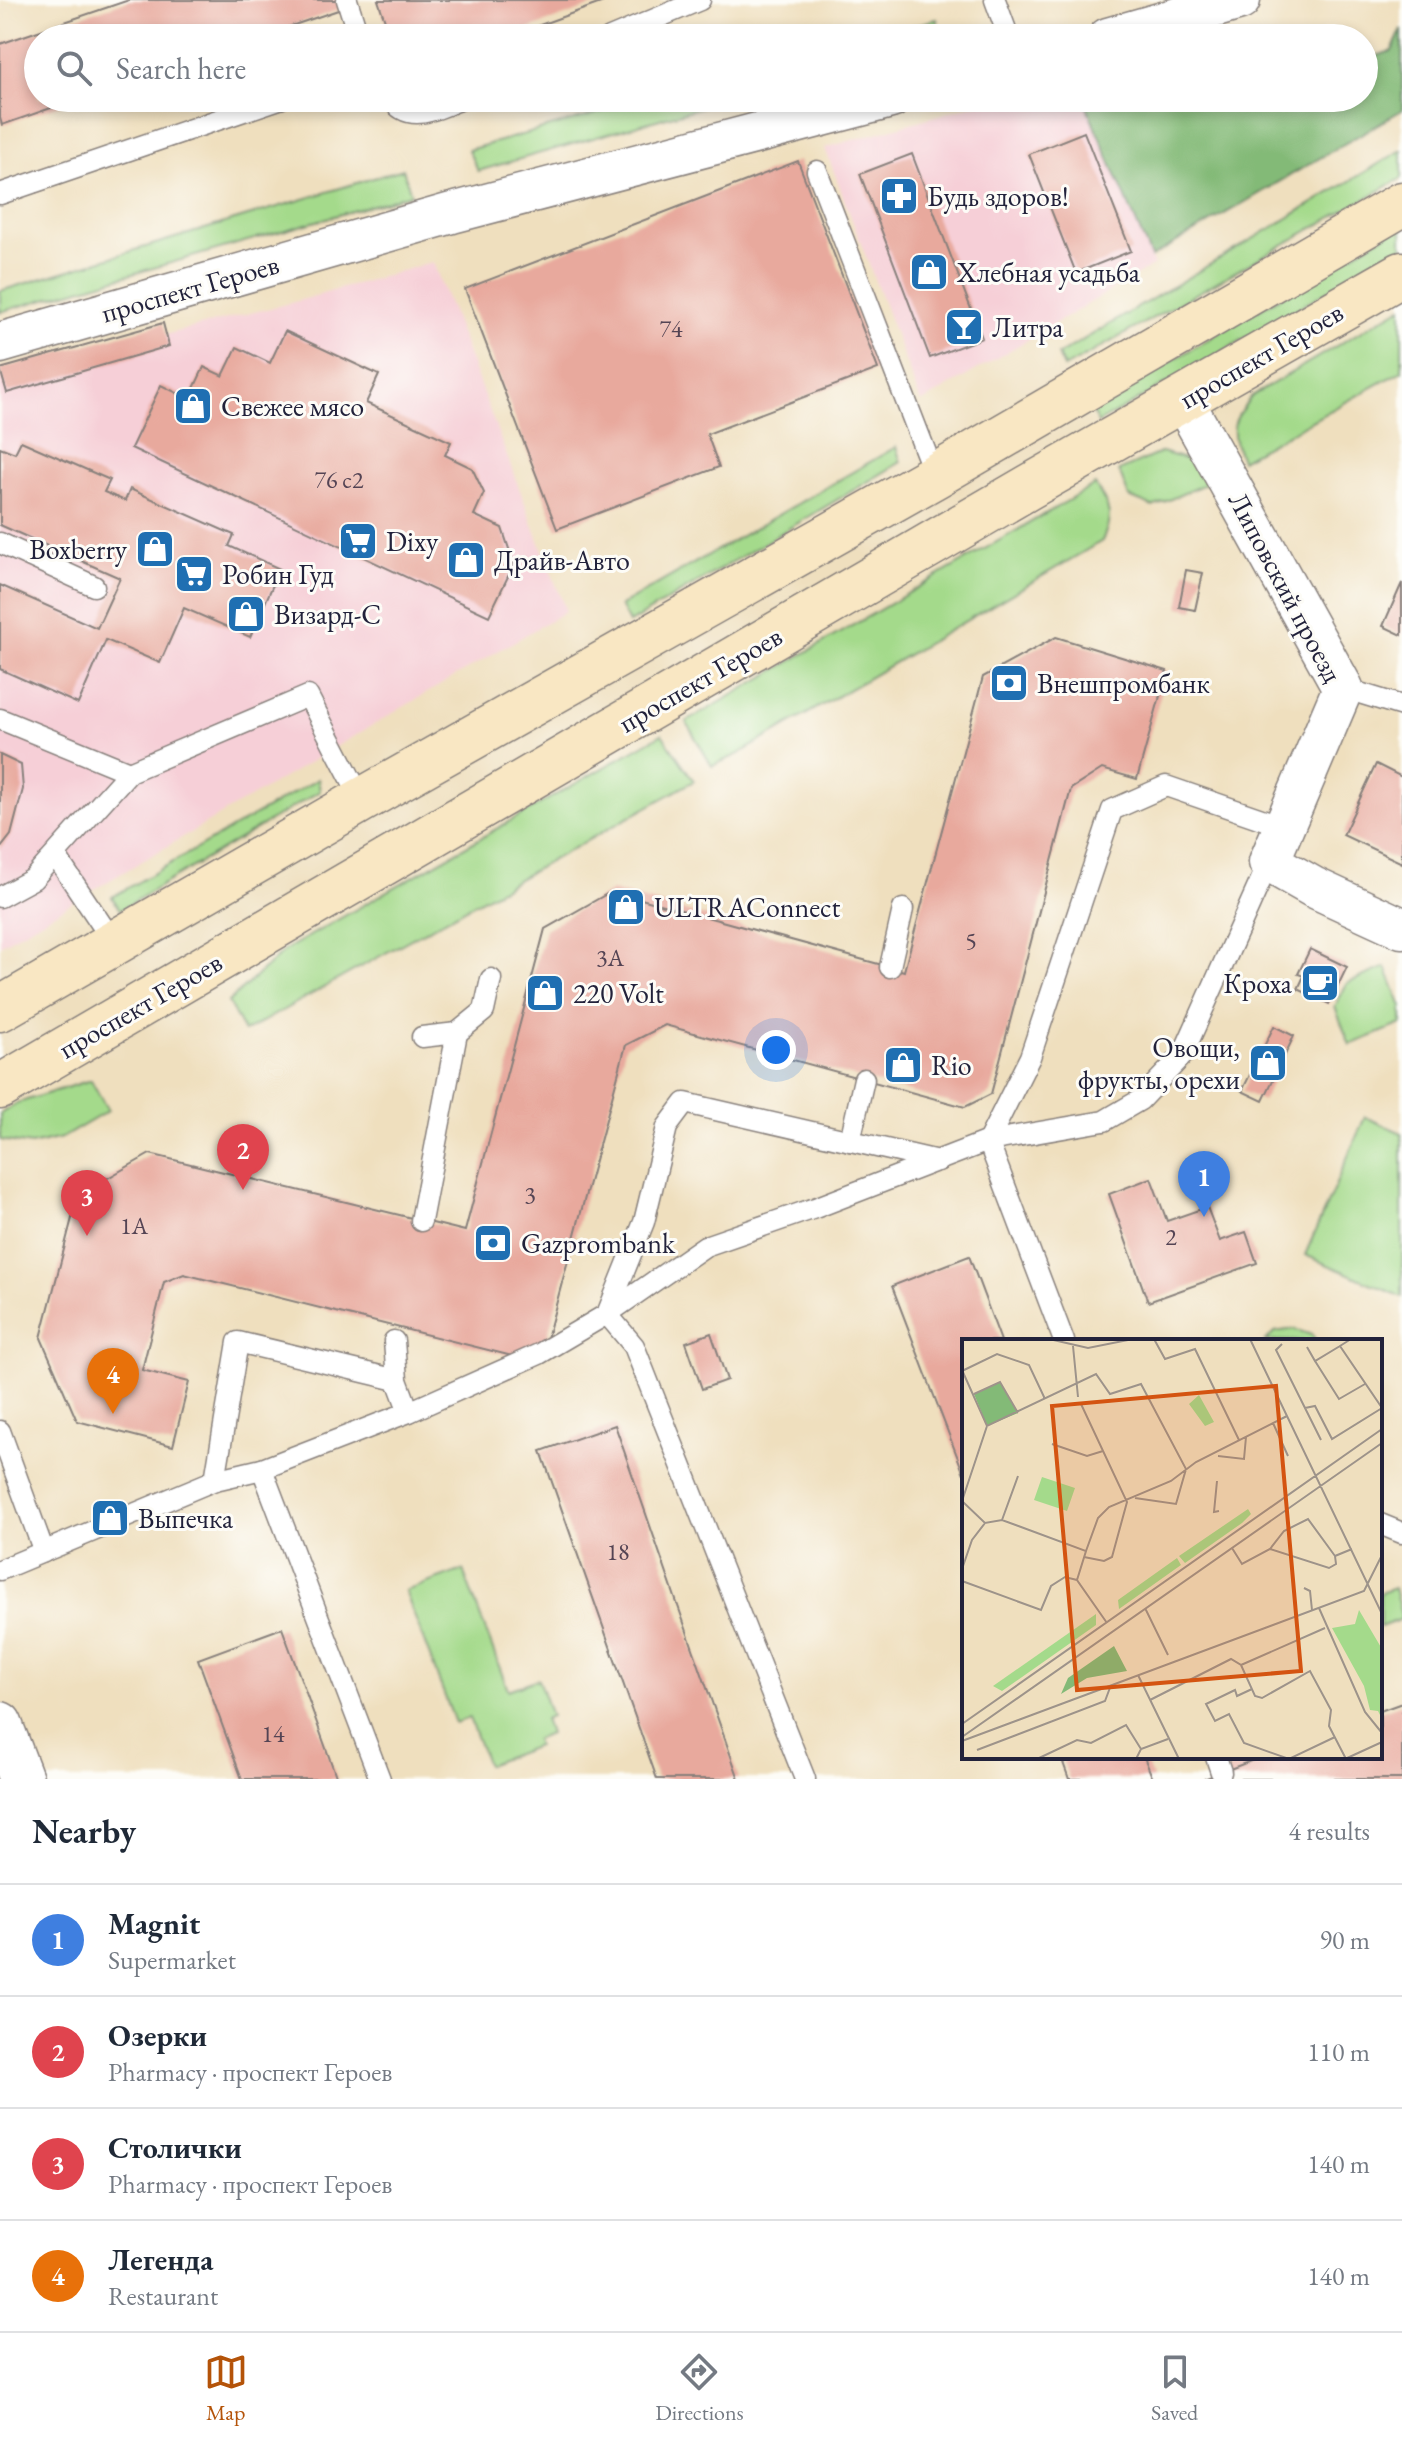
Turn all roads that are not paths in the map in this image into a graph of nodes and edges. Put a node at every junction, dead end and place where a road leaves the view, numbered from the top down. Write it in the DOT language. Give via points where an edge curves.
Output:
graph roads {
  1 [pos="347,0"];
  2 [pos="700,0"];
  3 [pos="995,0"];
  4 [pos="1240,0"];
  5 [pos="1192,8"];
  6 [pos="355,24"];
  7 [pos="643,24"];
  8 [pos="1004,24"];
  9 [pos="1147,24"];
  10 [pos="241,112"];
  11 [pos="405,112"];
  12 [pos="429,112"];
  13 [pos="838,112"];
  14 [pos="817,171"];
  15 [pos="0,194"];
  16 [pos="1402,204"];
  17 [pos="1402,274"];
  18 [pos="0,343"];
  19 [pos="1183,400"];
  20 [pos="935,476"];
  21 [pos="0,543"];
  22 [pos="94,586"];
  23 [pos="1343,688"];
  24 [pos="1402,706"];
  25 [pos="0,719"];
  26 [pos="129,772"];
  27 [pos="362,800"];
  28 [pos="1277,844"];
  29 [pos="55,855"];
  30 [pos="0,897"];
  31 [pos="903,909"];
  32 [pos="1402,928"];
  33 [pos="114,943"];
  34 [pos="890,967"];
  35 [pos="491,979"];
  36 [pos="0,1009"];
  37 [pos="457,1033"];
  38 [pos="422,1037"];
  39 [pos="864,1079"];
  40 [pos="0,1087"];
  41 [pos="850,1141"];
  42 [pos="988,1141"];
  43 [pos="938,1161"];
  44 [pos="421,1221"];
  45 [pos="607,1314"];
  46 [pos="1063,1339"];
  47 [pos="394,1341"];
  48 [pos="397,1380"];
  49 [pos="409,1412"];
  50 [pos="0,1431"];
  51 [pos="262,1469"];
  52 [pos="215,1480"];
  53 [pos="1382,1525"];
  54 [pos="1402,1533"];
  55 [pos="44,1552"];
  56 [pos="0,1570"];
  57 [pos="0,1724"];
  58 [pos="21,1779"];
  59 [pos="380,1779"];
  60 [pos="805,1779"];
  1 -- 6 [label="lane"];
  2 -- 7 [label="lane"];
  3 -- 8 [label="lane"];
  4 -- 5 [label="street"];
  5 -- 9 [label="street"];
  10 -- 15 [label="lane"];
  11 -- 12 [label="lane"];
  13 -- 18 [label="street, проспект Героев" via="452,213"];
  14 -- 20 [label="lane"];
  16 -- 20 [label="main road"];
  17 -- 19 [label="main road, проспект Героев"];
  19 -- 23 [label="street, Липовский проезд"];
  19 -- 40 [label="main road, проспект Героев"];
  20 -- 27 [label="main road"];
  21 -- 22 [label="lane"];
  23 -- 24 [label="lane"];
  23 -- 28 [label="street, Липовский проезд"];
  25 -- 26 [label="lane"];
  26 -- 27 [label="lane" via="308,696"];
  26 -- 29 [label="lane"];
  27 -- 33 [label="main road"];
  28 -- 32 [label="street" via="1313,887"];
  28 -- 42 [label="lane" via="1182,1056 1140,1100 1104,1121"];
  28 -- 42 [label="lane" via="1166,786 1112,810 1030,1057"];
  29 -- 30 [label="lane" via="33,879"];
  29 -- 33 [label="lane"];
  31 -- 34 [label="lane"];
  33 -- 36 [label="main road"];
  35 -- 37 [label="lane" via="484,1011"];
  37 -- 38 [label="lane"];
  37 -- 44 [label="lane"];
  39 -- 41 [label="lane"];
  41 -- 43 [label="lane"];
  41 -- 45 [label="lane" via="685,1103 667,1127 644,1222"];
  42 -- 43 [label="lane"];
  42 -- 46 [label="lane"];
  43 -- 45 [label="lane" via="705,1246"];
  45 -- 49 [label="lane" via="539,1354"];
  45 -- 60 [label="lane" via="634,1346"];
  47 -- 48 [label="lane"];
  48 -- 49 [label="lane"];
  48 -- 52 [label="lane" via="238,1342"];
  49 -- 51 [label="lane"];
  50 -- 55 [label="lane"];
  51 -- 52 [label="lane"];
  51 -- 59 [label="lane"];
  52 -- 55 [label="lane"];
  53 -- 54 [label="lane"];
  55 -- 56 [label="lane"];
  57 -- 58 [label="street"];
}
